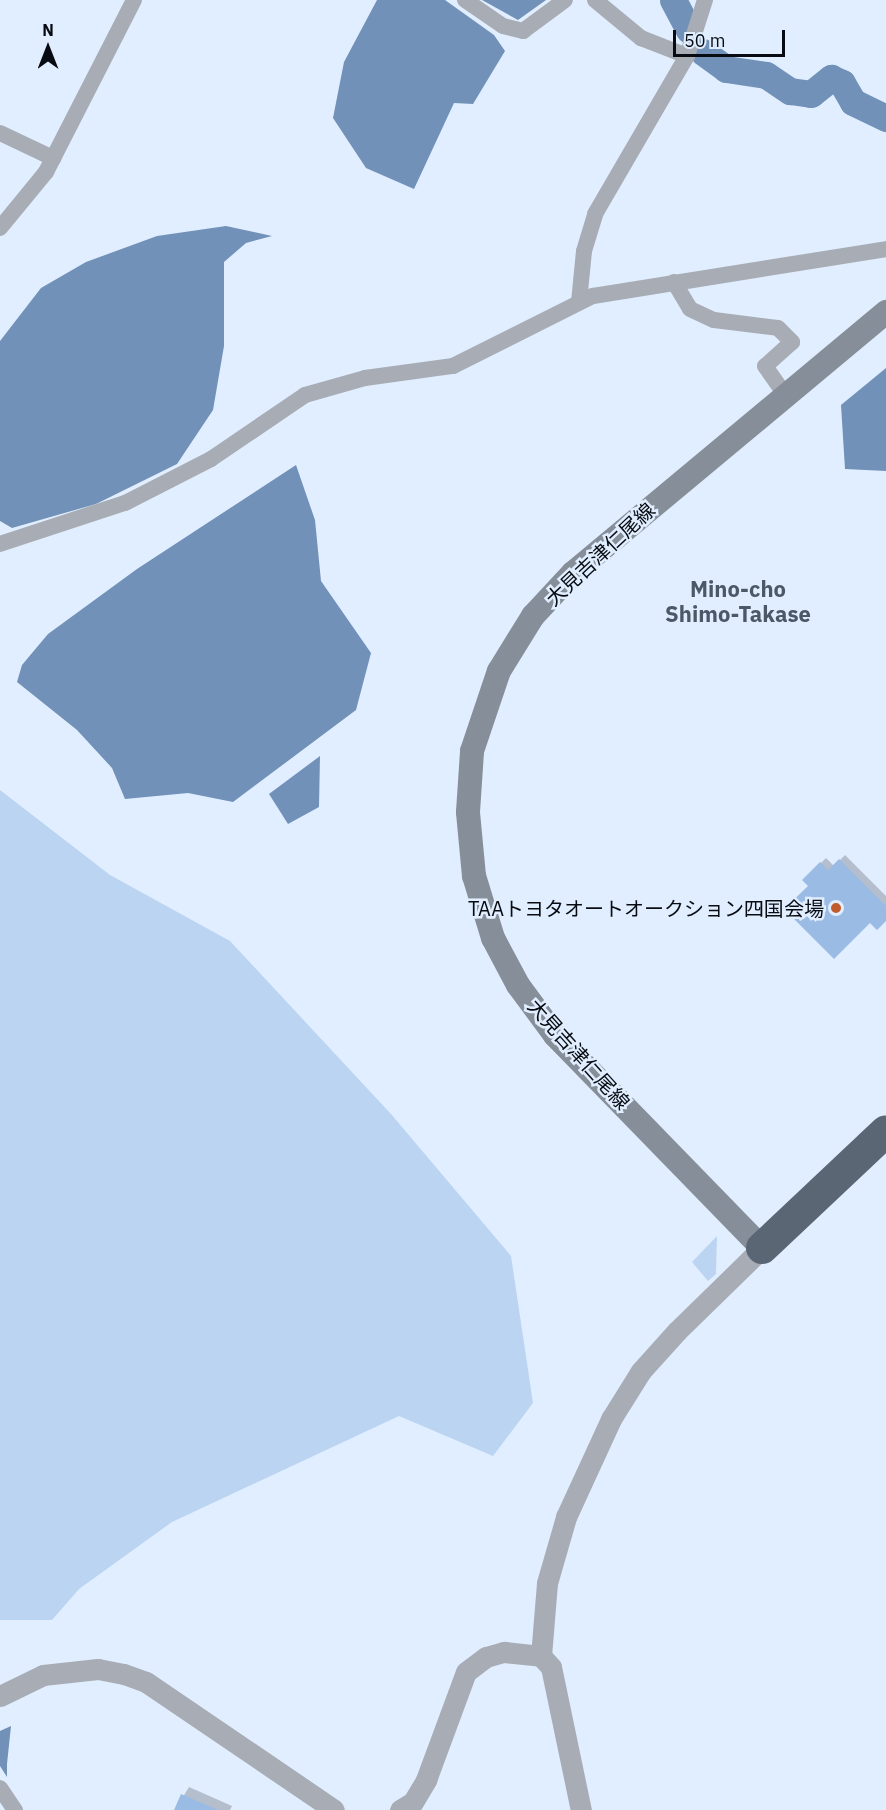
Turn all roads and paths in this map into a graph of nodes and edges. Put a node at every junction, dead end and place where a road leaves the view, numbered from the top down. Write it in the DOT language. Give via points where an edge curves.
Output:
graph roads {
  1 [pos="134,0"];
  2 [pos="465,0"];
  3 [pos="565,0"];
  4 [pos="595,0"];
  5 [pos="705,0"];
  6 [pos="687,56"];
  7 [pos="0,133"];
  8 [pos="53,158"];
  9 [pos="0,228"];
  10 [pos="886,249"];
  11 [pos="674,282"];
  12 [pos="579,302"];
  13 [pos="886,312"];
  14 [pos="784,393"];
  15 [pos="0,544"];
  16 [pos="886,1131"];
  17 [pos="886,1149"];
  18 [pos="762,1248"];
  19 [pos="541,1656"];
  20 [pos="0,1696"];
  21 [pos="0,1788"];
  22 [pos="15,1810"];
  23 [pos="334,1810"];
  24 [pos="400,1810"];
  25 [pos="581,1810"];
  1 -- 8 [label="street"];
  2 -- 3 [label="street" via="503,26 523,31"];
  4 -- 6 [label="street" via="641,38"];
  5 -- 6 [label="street"];
  6 -- 12 [label="street" via="595,214 584,251"];
  7 -- 8 [label="street"];
  8 -- 9 [label="street"];
  10 -- 11 [label="street"];
  11 -- 12 [label="street"];
  11 -- 14 [label="street" via="690,309 714,320 778,328 792,342 765,366"];
  12 -- 15 [label="street" via="453,366 365,378 305,394 211,459 125,503"];
  13 -- 14 [label="main road, 大見吉津仁尾線"];
  14 -- 18 [label="main road, 大見吉津仁尾線" via="573,573 533,616 499,671 472,751 468,812 474,876 493,938 518,985 555,1035"];
  16 -- 18 [label="highway"];
  17 -- 18 [label="highway" via="801,1224"];
  18 -- 19 [label="street" via="641,1371 611,1419 566,1517 548,1583"];
  19 -- 24 [label="street" via="504,1652 473,1664 426,1780 413,1802"];
  19 -- 25 [label="street" via="551,1667"];
  20 -- 23 [label="street" via="43,1675 98,1669 124,1674 146,1682"];
  21 -- 22 [label="street"];
}
